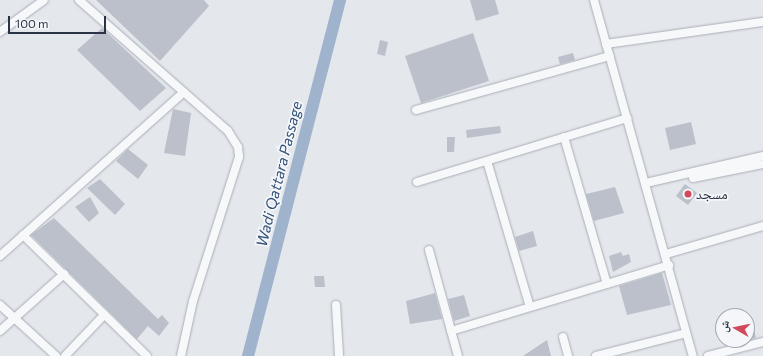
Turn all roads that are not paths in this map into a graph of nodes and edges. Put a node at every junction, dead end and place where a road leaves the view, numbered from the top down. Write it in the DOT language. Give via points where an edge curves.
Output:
graph roads {
  1 [pos="44,0"];
  2 [pos="80,0"];
  3 [pos="594,0"];
  4 [pos="763,22"];
  5 [pos="0,32"];
  6 [pos="606,44"];
  7 [pos="610,56"];
  8 [pos="184,92"];
  9 [pos="416,110"];
  10 [pos="628,118"];
  11 [pos="564,137"];
  12 [pos="763,156"];
  13 [pos="487,161"];
  14 [pos="763,164"];
  15 [pos="682,175"];
  16 [pos="417,182"];
  17 [pos="646,183"];
  18 [pos="763,226"];
  19 [pos="23,235"];
  20 [pos="429,250"];
  21 [pos="666,254"];
  22 [pos="0,256"];
  23 [pos="669,265"];
  24 [pos="64,274"];
  25 [pos="607,284"];
  26 [pos="0,305"];
  27 [pos="336,305"];
  28 [pos="530,307"];
  29 [pos="104,314"];
  30 [pos="15,318"];
  31 [pos="0,331"];
  32 [pos="451,331"];
  33 [pos="686,333"];
  34 [pos="563,337"];
  35 [pos="763,342"];
  36 [pos="628,348"];
  37 [pos="56,356"];
  38 [pos="65,356"];
  39 [pos="147,356"];
  40 [pos="181,356"];
  41 [pos="339,356"];
  42 [pos="458,356"];
  43 [pos="568,356"];
  44 [pos="596,356"];
  45 [pos="630,356"];
  46 [pos="693,356"];
  47 [pos="708,356"];
  1 -- 5 [label="street"];
  2 -- 8 [label="street"];
  3 -- 6 [label="street"];
  4 -- 6 [label="street"];
  6 -- 7 [label="street"];
  7 -- 9 [label="street"];
  7 -- 10 [label="street"];
  8 -- 19 [label="street"];
  8 -- 40 [label="street" via="228,131 239,157 193,301"];
  10 -- 11 [label="street"];
  10 -- 17 [label="street"];
  11 -- 13 [label="street"];
  11 -- 25 [label="street"];
  12 -- 15 [label="street"];
  13 -- 16 [label="street"];
  13 -- 28 [label="street"];
  14 -- 15 [label="street" via="693,178"];
  15 -- 17 [label="street"];
  17 -- 21 [label="street"];
  18 -- 21 [label="street"];
  19 -- 22 [label="street"];
  19 -- 24 [label="street"];
  20 -- 32 [label="street"];
  21 -- 23 [label="street"];
  23 -- 25 [label="street"];
  23 -- 33 [label="street"];
  24 -- 29 [label="street"];
  24 -- 30 [label="street"];
  25 -- 28 [label="street"];
  26 -- 30 [label="street"];
  27 -- 41 [label="street"];
  28 -- 32 [label="street"];
  29 -- 38 [label="street"];
  29 -- 39 [label="street"];
  30 -- 31 [label="street"];
  30 -- 37 [label="street"];
  32 -- 42 [label="street"];
  33 -- 36 [label="street"];
  33 -- 46 [label="street"];
  34 -- 43 [label="street"];
  35 -- 47 [label="street"];
  36 -- 44 [label="street"];
  36 -- 45 [label="street"];
}
